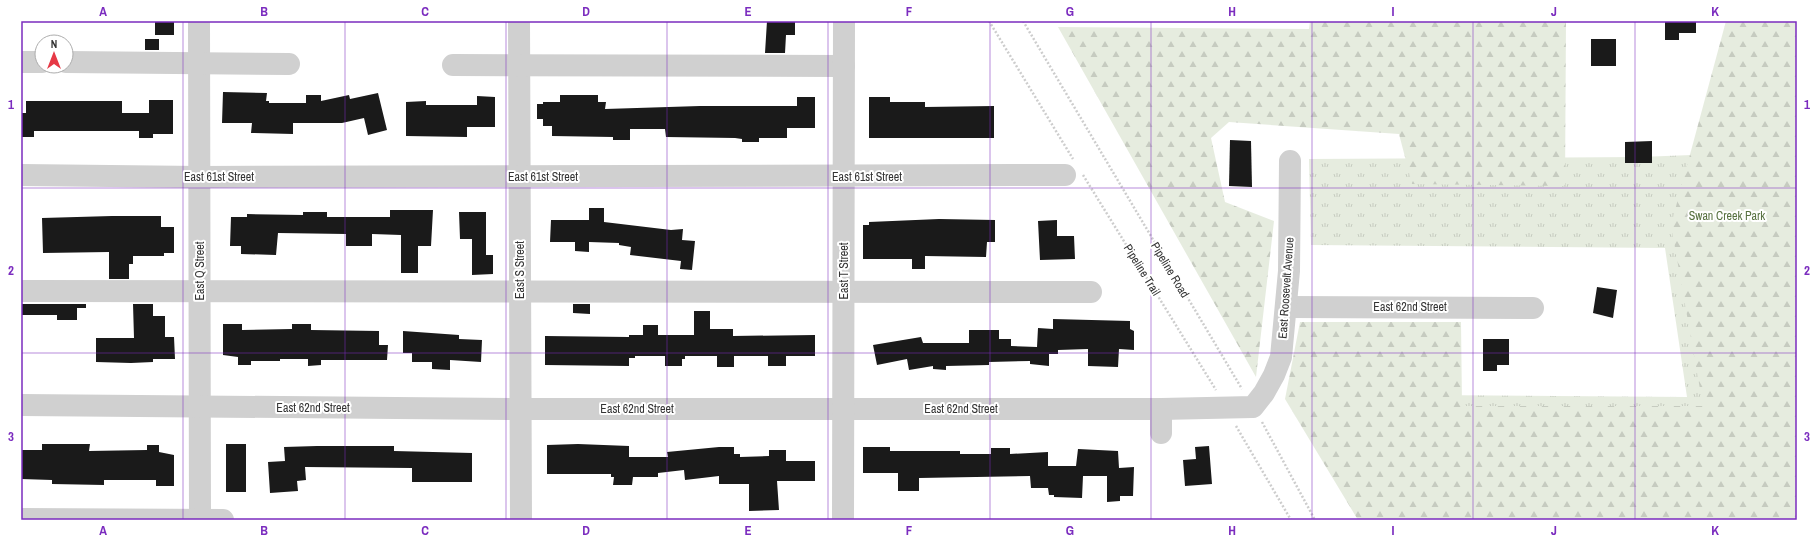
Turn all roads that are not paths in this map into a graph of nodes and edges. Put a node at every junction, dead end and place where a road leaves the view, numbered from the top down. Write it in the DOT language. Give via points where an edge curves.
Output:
graph roads {
  1 [pos="199,21"];
  2 [pos="519,21"];
  3 [pos="844,21"];
  4 [pos="21,62"];
  5 [pos="34,62"];
  6 [pos="74,62"];
  7 [pos="199,63"];
  8 [pos="289,64"];
  9 [pos="453,65"];
  10 [pos="519,66"];
  11 [pos="844,66"];
  12 [pos="1290,161"];
  13 [pos="1073,169"];
  14 [pos="21,175"];
  15 [pos="199,177"];
  16 [pos="520,177"];
  17 [pos="844,177"];
  18 [pos="21,291"];
  19 [pos="520,291"];
  20 [pos="200,292"];
  21 [pos="844,292"];
  22 [pos="1091,292"];
  23 [pos="1287,307"];
  24 [pos="1533,308"];
  25 [pos="21,405"];
  26 [pos="1253,406"];
  27 [pos="200,407"];
  28 [pos="520,409"];
  29 [pos="843,409"];
  30 [pos="1161,409"];
  31 [pos="1161,433"];
  32 [pos="21,519"];
  33 [pos="200,520"];
  34 [pos="223,520"];
  35 [pos="521,520"];
  36 [pos="843,520"];
  1 -- 7 [label="street, East Q Street"];
  2 -- 10 [label="street, East S Street"];
  3 -- 11 [label="street, East T Street"];
  4 -- 5 [label="street"];
  6 -- 7 [label="street"];
  7 -- 8 [label="street"];
  7 -- 15 [label="street, East Q Street"];
  9 -- 10 [label="street"];
  10 -- 11 [label="street"];
  10 -- 16 [label="street, East S Street"];
  11 -- 17 [label="street, East T Street"];
  12 -- 23 [label="street, East Roosevelt Avenue"];
  13 -- 17 [label="street, East 61st Street"];
  14 -- 15 [label="street, East 61st Street"];
  15 -- 16 [label="street, East 61st Street"];
  15 -- 20 [label="street, East Q Street"];
  16 -- 17 [label="street, East 61st Street"];
  16 -- 19 [label="street, East S Street"];
  17 -- 21 [label="street, East T Street"];
  18 -- 20 [label="street"];
  19 -- 20 [label="street"];
  19 -- 21 [label="street"];
  19 -- 28 [label="street, East S Street"];
  20 -- 27 [label="street, East Q Street"];
  21 -- 22 [label="street"];
  21 -- 29 [label="street, East T Street"];
  23 -- 24 [label="street, East 62nd Street"];
  23 -- 26 [label="street, East Roosevelt Avenue" via="1281,357 1271,381"];
  25 -- 27 [label="street, East 62nd Street"];
  26 -- 30 [label="street, East 62nd Street"];
  27 -- 28 [label="street, East 62nd Street"];
  27 -- 33 [label="street, East Q Street"];
  28 -- 29 [label="street, East 62nd Street"];
  28 -- 35 [label="street, East S Street"];
  29 -- 30 [label="street, East 62nd Street"];
  29 -- 36 [label="street, East T Street"];
  30 -- 31 [label="street"];
  32 -- 33 [label="street"];
  33 -- 34 [label="street"];
}
